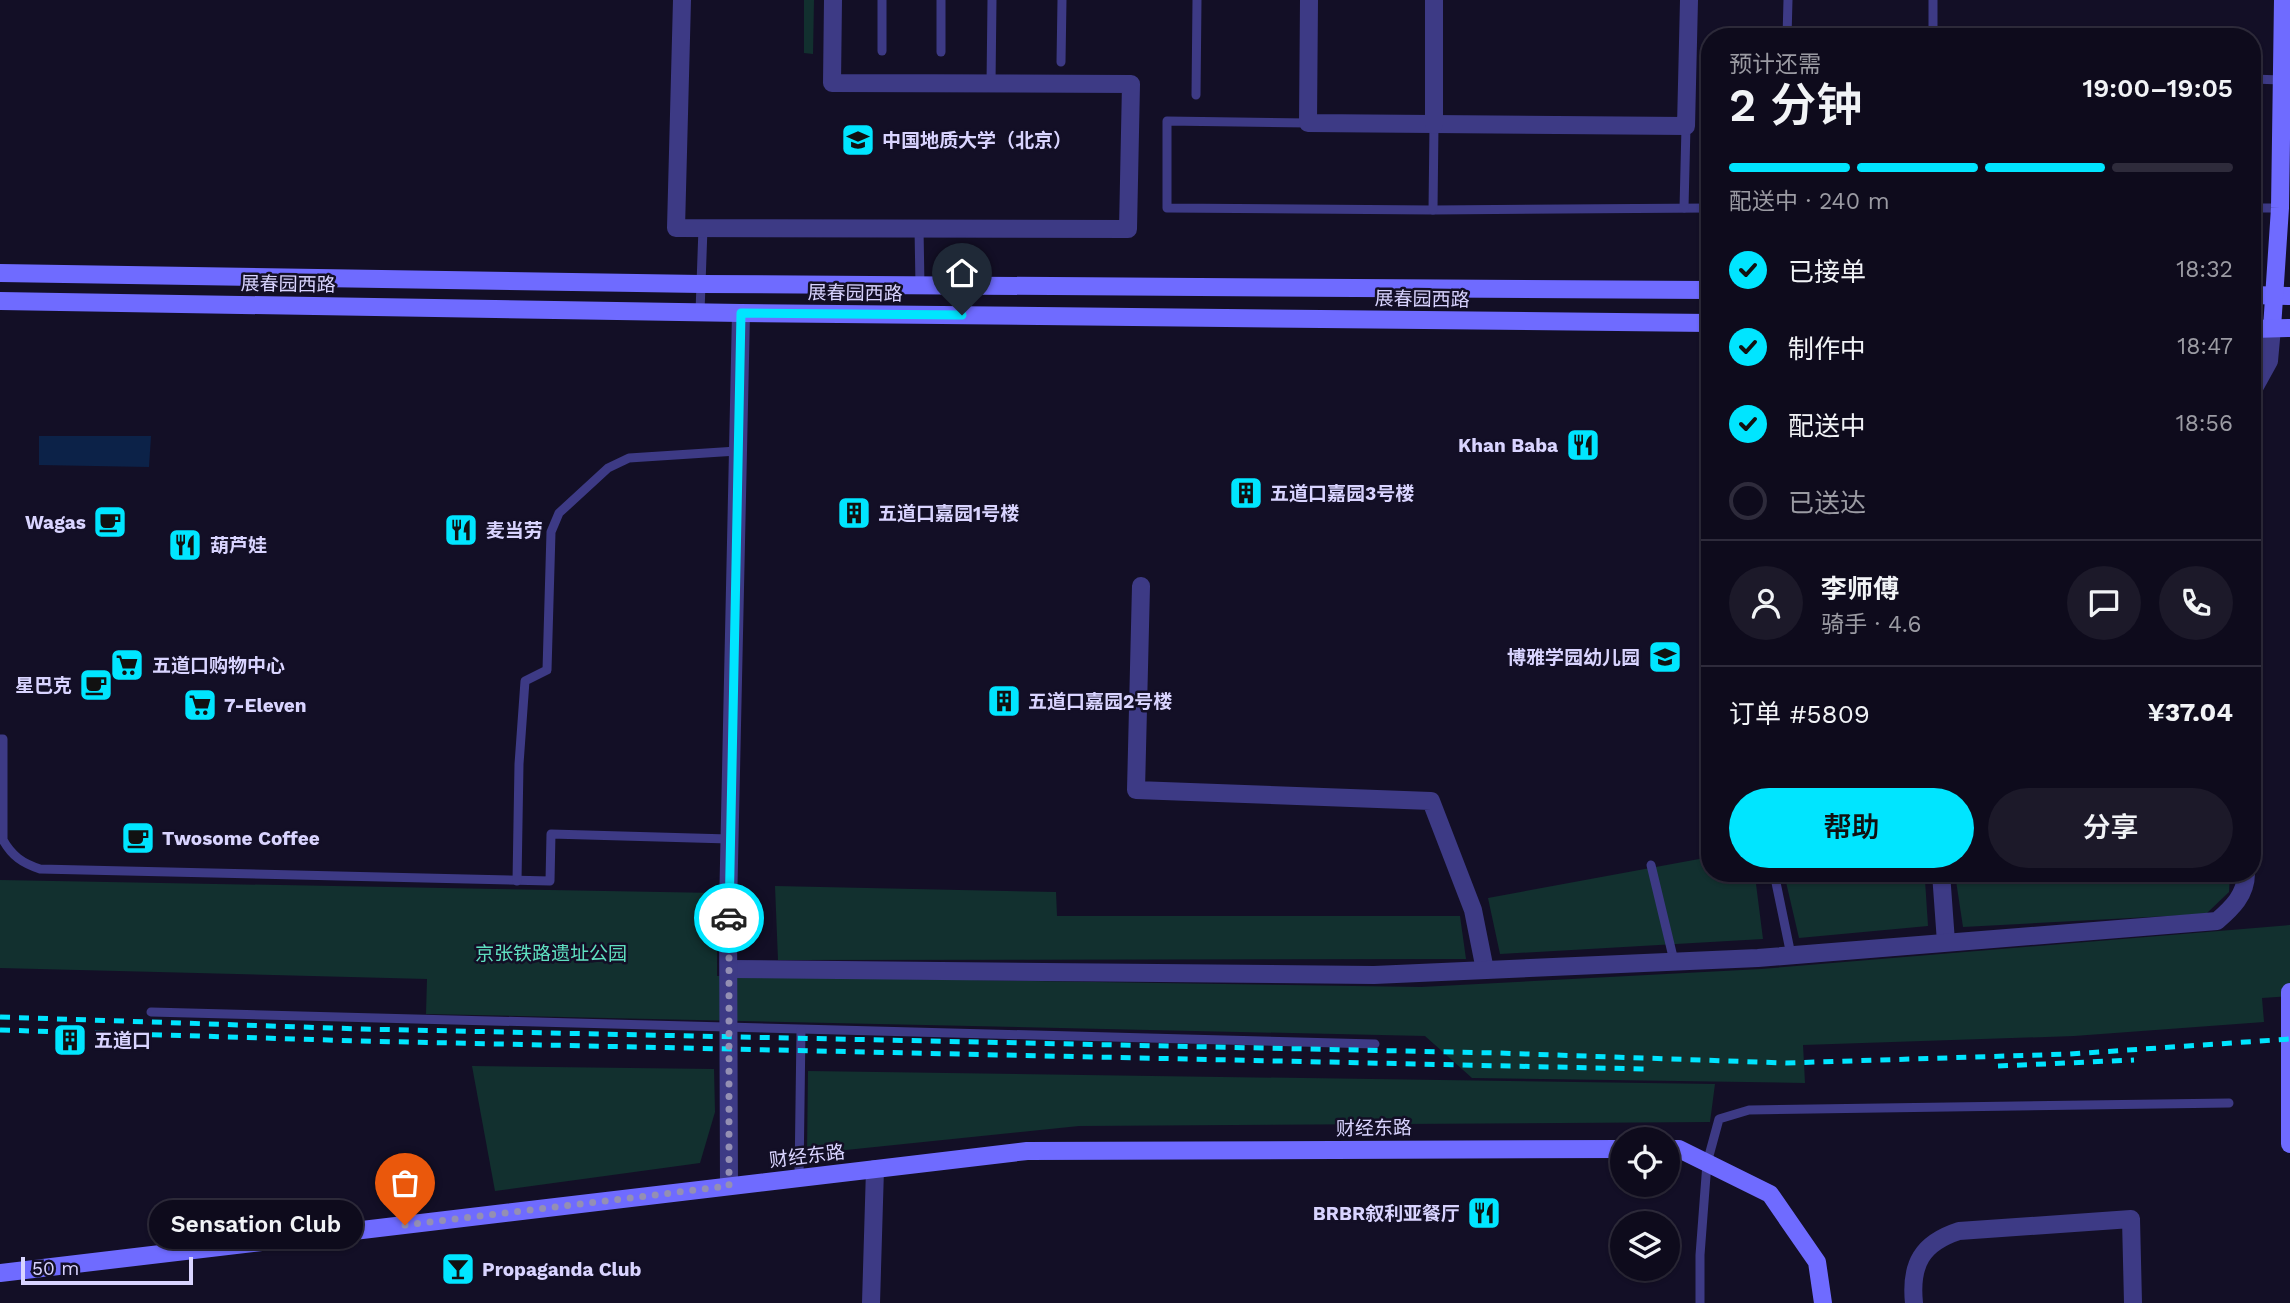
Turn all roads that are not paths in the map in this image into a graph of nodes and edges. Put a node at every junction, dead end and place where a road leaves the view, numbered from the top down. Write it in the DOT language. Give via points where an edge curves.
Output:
graph roads {
  1 [pos="682,0"];
  2 [pos="833,0"];
  3 [pos="883,0"];
  4 [pos="941,0"];
  5 [pos="992,0"];
  6 [pos="1062,0"];
  7 [pos="1197,0"];
  8 [pos="1309,0"];
  9 [pos="1434,0"];
  10 [pos="1689,0"];
  11 [pos="1788,0"];
  12 [pos="1933,0"];
  13 [pos="2283,0"];
  14 [pos="1787,28"];
  15 [pos="1933,28"];
  16 [pos="882,51"];
  17 [pos="941,51"];
  18 [pos="1061,62"];
  19 [pos="2261,79"];
  20 [pos="2282,80"];
  21 [pos="991,84"];
  22 [pos="1196,95"];
  23 [pos="1308,123"];
  24 [pos="1434,125"];
  25 [pos="1686,126"];
  26 [pos="1684,208"];
  27 [pos="1701,208"];
  28 [pos="2261,208"];
  29 [pos="2280,208"];
  30 [pos="1433,210"];
  31 [pos="703,228"];
  32 [pos="919,228"];
  33 [pos="0,273"];
  34 [pos="701,284"];
  35 [pos="920,286"];
  36 [pos="1701,290"];
  37 [pos="2261,295"];
  38 [pos="2283,296"];
  39 [pos="0,301"];
  40 [pos="700,312"];
  41 [pos="741,313"];
  42 [pos="1701,323"];
  43 [pos="2281,328"];
  44 [pos="2261,329"];
  45 [pos="2261,376"];
  46 [pos="737,451"];
  47 [pos="1141,586"];
  48 [pos="0,739"];
  49 [pos="729,839"];
  50 [pos="1651,865"];
  51 [pos="517,880"];
  52 [pos="1776,882"];
  53 [pos="1942,882"];
  54 [pos="2245,882"];
  55 [pos="1946,942"];
  56 [pos="1791,955"];
  57 [pos="1674,961"];
  58 [pos="729,969"];
  59 [pos="1485,970"];
  60 [pos="2290,992"];
  61 [pos="151,1012"];
  62 [pos="729,1028"];
  63 [pos="801,1030"];
  64 [pos="1375,1044"];
  65 [pos="2229,1103"];
  66 [pos="2290,1144"];
  67 [pos="1610,1149"];
  68 [pos="1680,1150"];
  69 [pos="1707,1163"];
  70 [pos="874,1169"];
  71 [pos="799,1178"];
  72 [pos="729,1186"];
  73 [pos="0,1273"];
  74 [pos="871,1303"];
  75 [pos="1700,1303"];
  76 [pos="1823,1303"];
  77 [pos="1914,1303"];
  78 [pos="2133,1303"];
  1 -- 31 [label="street" via="676,228"];
  2 -- 21 [label="street" via="832,83"];
  3 -- 16 [label="lane"];
  4 -- 17 [label="lane"];
  5 -- 21 [label="lane"];
  6 -- 18 [label="lane"];
  7 -- 22 [label="lane"];
  8 -- 23 [label="street"];
  9 -- 24 [label="street"];
  10 -- 25 [label="street"];
  11 -- 14 [label="lane"];
  12 -- 15 [label="lane"];
  13 -- 20 [label="main road"];
  19 -- 20 [label="lane"];
  20 -- 29 [label="main road"];
  21 -- 32 [label="street" via="1131,84 1128,229"];
  23 -- 24 [label="street"];
  23 -- 30 [label="lane" via="1167,121 1167,208"];
  24 -- 25 [label="street"];
  24 -- 30 [label="lane"];
  25 -- 26 [label="lane"];
  26 -- 27 [label="lane"];
  26 -- 30 [label="lane"];
  28 -- 29 [label="lane"];
  29 -- 38 [label="main road"];
  31 -- 32 [label="street"];
  31 -- 34 [label="lane"];
  32 -- 35 [label="lane"];
  33 -- 34 [label="main road, 展春园西路"];
  34 -- 35 [label="main road, 展春园西路"];
  34 -- 40 [label="lane"];
  35 -- 36 [label="main road, 展春园西路"];
  37 -- 38 [label="main road"];
  38 -- 43 [label="main road"];
  39 -- 40 [label="main road, 展春园西路"];
  40 -- 41 [label="main road, 展春园西路"];
  41 -- 42 [label="main road, 展春园西路"];
  41 -- 46 [label="street"];
  43 -- 44 [label="main road"];
  43 -- 45 [label="street"];
  46 -- 49 [label="street"];
  46 -- 51 [label="lane" via="629,458 608,468 559,513 551,532 547,670 525,681"];
  47 -- 59 [label="street" via="1136,790 1431,801 1473,910"];
  48 -- 51 [label="lane" via="3,840 22,862 40,869"];
  49 -- 51 [label="lane" via="551,834 550,881"];
  49 -- 58 [label="street"];
  50 -- 57 [label="lane"];
  52 -- 56 [label="lane"];
  53 -- 55 [label="street"];
  54 -- 55 [label="street" via="2237,903 2217,921"];
  55 -- 56 [label="street"];
  56 -- 57 [label="street"];
  57 -- 59 [label="street"];
  58 -- 59 [label="street" via="1374,975"];
  58 -- 62 [label="street"];
  60 -- 66 [label="main road"];
  61 -- 62 [label="lane"];
  62 -- 63 [label="lane"];
  62 -- 72 [label="street"];
  63 -- 64 [label="lane"];
  63 -- 71 [label="lane"];
  65 -- 69 [label="lane" via="1749,1110 1719,1119"];
  67 -- 70 [label="main road, 财经东路" via="1027,1151"];
  68 -- 69 [label="main road"];
  69 -- 75 [label="lane"];
  69 -- 76 [label="main road" via="1770,1194 1816,1262"];
  70 -- 71 [label="main road, 财经东路"];
  70 -- 74 [label="street"];
  71 -- 72 [label="main road, 财经东路"];
  72 -- 73 [label="main road, 财经东路"];
  77 -- 78 [label="street" via="1914,1269 1940,1237 1959,1231 2132,1219"];
}
